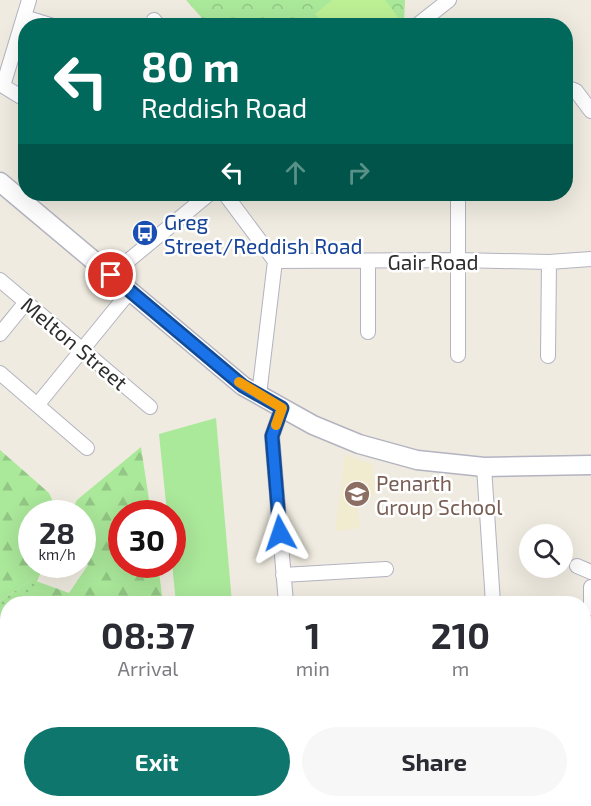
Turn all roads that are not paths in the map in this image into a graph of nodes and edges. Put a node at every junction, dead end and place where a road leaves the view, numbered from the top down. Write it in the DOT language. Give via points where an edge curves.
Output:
graph roads {
  1 [pos="29,0"];
  2 [pos="449,0"];
  3 [pos="24,17"];
  4 [pos="27,18"];
  5 [pos="426,18"];
  6 [pos="18,37"];
  7 [pos="573,90"];
  8 [pos="18,95"];
  9 [pos="591,111"];
  10 [pos="0,182"];
  11 [pos="18,197"];
  12 [pos="23,201"];
  13 [pos="201,201"];
  14 [pos="230,201"];
  15 [pos="458,201"];
  16 [pos="591,259"];
  17 [pos="458,260"];
  18 [pos="275,261"];
  19 [pos="368,261"];
  20 [pos="549,262"];
  21 [pos="111,275"];
  22 [pos="0,279"];
  23 [pos="130,291"];
  24 [pos="26,302"];
  25 [pos="368,332"];
  26 [pos="0,334"];
  27 [pos="82,349"];
  28 [pos="458,356"];
  29 [pos="548,356"];
  30 [pos="0,373"];
  31 [pos="259,395"];
  32 [pos="38,404"];
  33 [pos="150,407"];
  34 [pos="282,408"];
  35 [pos="87,448"];
  36 [pos="591,465"];
  37 [pos="484,467"];
  38 [pos="577,566"];
  39 [pos="386,569"];
  40 [pos="591,572"];
  41 [pos="284,575"];
  42 [pos="591,586"];
  43 [pos="286,596"];
  44 [pos="493,596"];
  45 [pos="591,608"];
  1 -- 3 [label="street"];
  2 -- 5 [label="street"];
  3 -- 4 [label="street"];
  6 -- 8 [label="street" via="3,86"];
  7 -- 9 [label="street"];
  10 -- 11 [label="main road"];
  12 -- 21 [label="main road"];
  13 -- 21 [label="street"];
  14 -- 18 [label="street"];
  15 -- 17 [label="street"];
  16 -- 20 [label="street, Gair Road"];
  17 -- 19 [label="street, Gair Road"];
  17 -- 20 [label="street, Gair Road"];
  17 -- 28 [label="street"];
  18 -- 19 [label="street, Gair Road"];
  18 -- 31 [label="street"];
  19 -- 25 [label="street"];
  20 -- 29 [label="street"];
  21 -- 23 [label="main road"];
  22 -- 24 [label="street, Melton Street"];
  23 -- 27 [label="street"];
  23 -- 31 [label="main road" via="243,386"];
  24 -- 26 [label="street"];
  24 -- 27 [label="street, Melton Street"];
  27 -- 32 [label="street"];
  27 -- 33 [label="street, Melton Street"];
  30 -- 32 [label="street"];
  31 -- 34 [label="main road"];
  32 -- 35 [label="street"];
  34 -- 37 [label="main road" via="359,444 417,460"];
  34 -- 41 [label="street" via="272,436"];
  36 -- 37 [label="main road"];
  37 -- 44 [label="street"];
  38 -- 40 [label="street"];
  39 -- 41 [label="street"];
  41 -- 43 [label="street"];
  42 -- 45 [label="street"];
}
